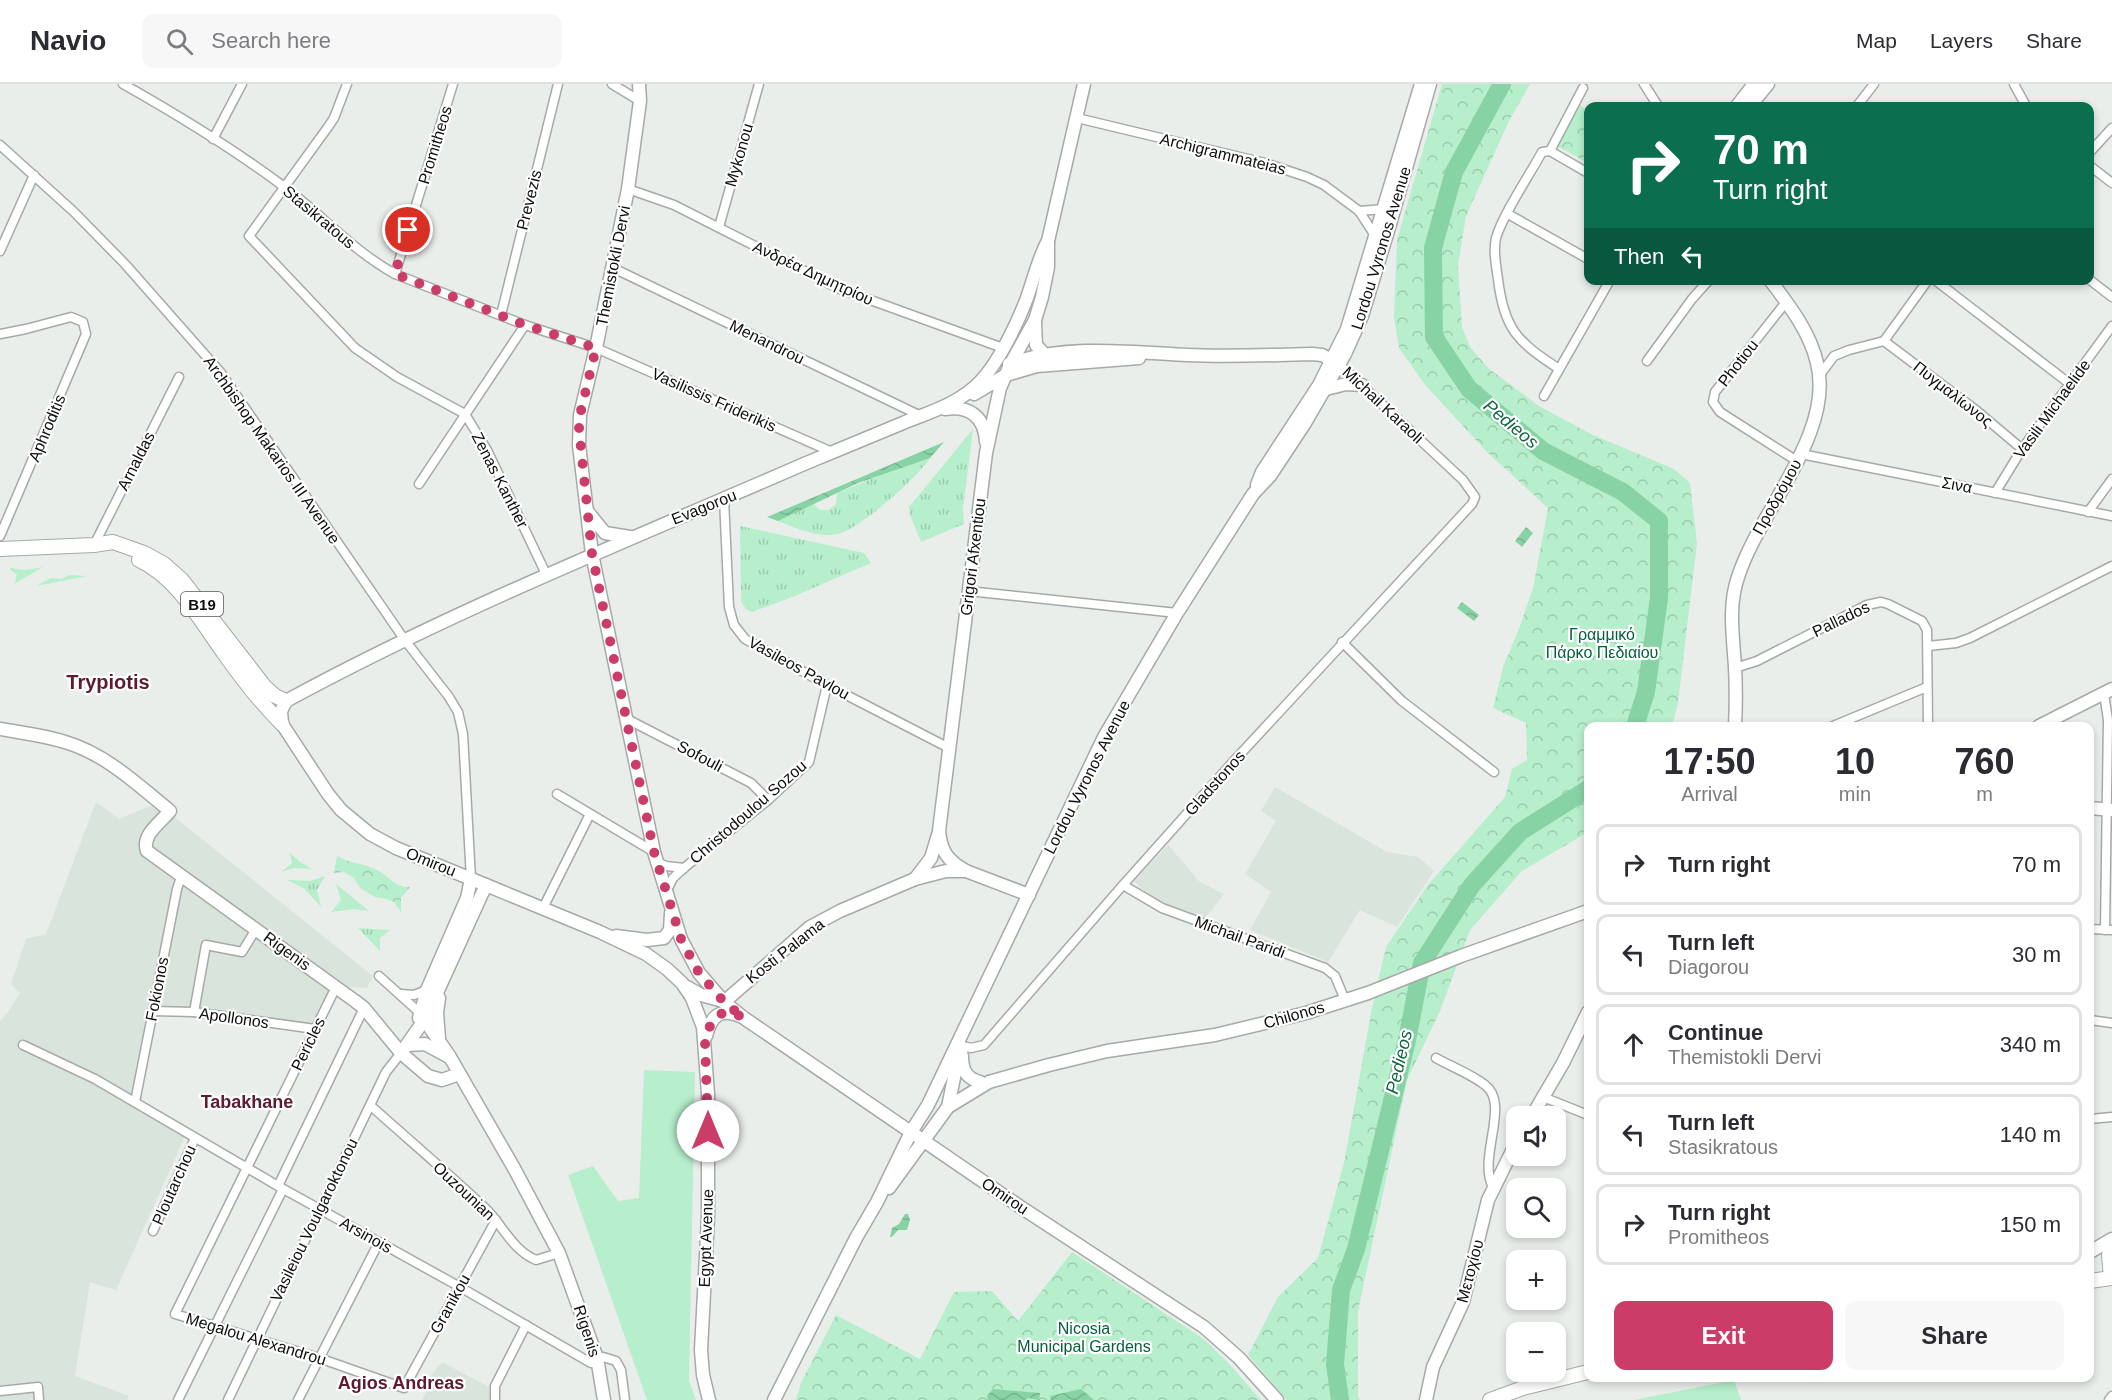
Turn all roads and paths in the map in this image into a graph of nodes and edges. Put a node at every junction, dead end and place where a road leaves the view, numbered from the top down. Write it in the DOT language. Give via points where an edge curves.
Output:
graph roads {
  1 [pos="123,84"];
  2 [pos="242,84"];
  3 [pos="347,84"];
  4 [pos="453,84"];
  5 [pos="558,84"];
  6 [pos="612,84"];
  7 [pos="639,84"];
  8 [pos="759,84"];
  9 [pos="1084,84"];
  10 [pos="1421,84"];
  11 [pos="1430,84"];
  12 [pos="1644,84"];
  13 [pos="1754,84"];
  14 [pos="1768,84"];
  15 [pos="1874,84"];
  16 [pos="2014,84"];
  17 [pos="1583,88"];
  18 [pos="640,101"];
  19 [pos="1655,102"];
  20 [pos="1740,102"];
  21 [pos="1753,102"];
  22 [pos="1860,102"];
  23 [pos="2024,102"];
  24 [pos="1077,118"];
  25 [pos="2112,128"];
  26 [pos="213,139"];
  27 [pos="0,145"];
  28 [pos="2094,148"];
  29 [pos="1550,151"];
  30 [pos="2094,168"];
  31 [pos="1584,171"];
  32 [pos="34,176"];
  33 [pos="2112,183"];
  34 [pos="284,186"];
  35 [pos="628,189"];
  36 [pos="1383,209"];
  37 [pos="1359,211"];
  38 [pos="1508,214"];
  39 [pos="719,227"];
  40 [pos="1376,237"];
  41 [pos="1048,241"];
  42 [pos="0,251"];
  43 [pos="1584,257"];
  44 [pos="613,268"];
  45 [pos="395,274"];
  46 [pos="2094,283"];
  47 [pos="1607,285"];
  48 [pos="1705,285"];
  49 [pos="1774,285"];
  50 [pos="1924,285"];
  51 [pos="1941,285"];
  52 [pos="2112,297"];
  53 [pos="1786,302"];
  54 [pos="501,315"];
  55 [pos="1032,324"];
  56 [pos="525,325"];
  57 [pos="2112,326"];
  58 [pos="0,334"];
  59 [pos="1884,341"];
  60 [pos="596,348"];
  61 [pos="1003,348"];
  62 [pos="1185,355"];
  63 [pos="1045,356"];
  64 [pos="1647,361"];
  65 [pos="1336,362"];
  66 [pos="1008,369"];
  67 [pos="1559,369"];
  68 [pos="1820,376"];
  69 [pos="179,377"];
  70 [pos="980,382"];
  71 [pos="2070,384"];
  72 [pos="1362,385"];
  73 [pos="1326,389"];
  74 [pos="1544,396"];
  75 [pos="946,406"];
  76 [pos="465,414"];
  77 [pos="921,416"];
  78 [pos="2022,449"];
  79 [pos="832,452"];
  80 [pos="987,453"];
  81 [pos="1799,457"];
  82 [pos="2112,479"];
  83 [pos="419,484"];
  84 [pos="1995,493"];
  85 [pos="1253,494"];
  86 [pos="724,499"];
  87 [pos="1467,510"];
  88 [pos="587,511"];
  89 [pos="2088,512"];
  90 [pos="2112,516"];
  91 [pos="0,536"];
  92 [pos="631,538"];
  93 [pos="94,545"];
  94 [pos="0,549"];
  95 [pos="592,554"];
  96 [pos="2112,566"];
  97 [pos="546,574"];
  98 [pos="968,591"];
  99 [pos="1177,613"];
  100 [pos="404,639"];
  101 [pos="1342,642"];
  102 [pos="1928,646"];
  103 [pos="1735,668"];
  104 [pos="827,685"];
  105 [pos="1927,687"];
  106 [pos="2108,691"];
  107 [pos="286,701"];
  108 [pos="627,719"];
  109 [pos="1735,722"];
  110 [pos="1843,722"];
  111 [pos="1928,722"];
  112 [pos="2047,722"];
  113 [pos="282,724"];
  114 [pos="0,729"];
  115 [pos="949,748"];
  116 [pos="1494,772"];
  117 [pos="557,794"];
  118 [pos="768,800"];
  119 [pos="2094,808"];
  120 [pos="2110,809"];
  121 [pos="590,814"];
  122 [pos="939,831"];
  123 [pos="656,857"];
  124 [pos="684,868"];
  125 [pos="966,871"];
  126 [pos="181,877"];
  127 [pos="471,879"];
  128 [pos="915,879"];
  129 [pos="486,885"];
  130 [pos="1123,885"];
  131 [pos="667,890"];
  132 [pos="1029,896"];
  133 [pos="543,908"];
  134 [pos="672,909"];
  135 [pos="1584,912"];
  136 [pos="256,929"];
  137 [pos="2108,930"];
  138 [pos="600,932"];
  139 [pos="646,954"];
  140 [pos="379,976"];
  141 [pos="443,980"];
  142 [pos="682,983"];
  143 [pos="336,987"];
  144 [pos="427,990"];
  145 [pos="401,994"];
  146 [pos="1345,999"];
  147 [pos="724,1002"];
  148 [pos="364,1008"];
  149 [pos="974,1008"];
  150 [pos="152,1011"];
  151 [pos="194,1012"];
  152 [pos="423,1016"];
  153 [pos="744,1018"];
  154 [pos="2094,1021"];
  155 [pos="2112,1023"];
  156 [pos="1584,1028"];
  157 [pos="315,1029"];
  158 [pos="439,1040"];
  159 [pos="705,1041"];
  160 [pos="23,1045"];
  161 [pos="963,1046"];
  162 [pos="404,1049"];
  163 [pos="450,1058"];
  164 [pos="1436,1058"];
  165 [pos="459,1074"];
  166 [pos="985,1082"];
  167 [pos="952,1090"];
  168 [pos="1543,1097"];
  169 [pos="134,1101"];
  170 [pos="928,1105"];
  171 [pos="371,1106"];
  172 [pos="1538,1106"];
  173 [pos="948,1107"];
  174 [pos="1584,1113"];
  175 [pos="2112,1117"];
  176 [pos="2094,1119"];
  177 [pos="911,1132"];
  178 [pos="195,1138"];
  179 [pos="924,1141"];
  180 [pos="1506,1162"];
  181 [pos="247,1167"];
  182 [pos="1493,1187"];
  183 [pos="280,1188"];
  184 [pos="877,1203"];
  185 [pos="319,1210"];
  186 [pos="496,1220"];
  187 [pos="153,1231"];
  188 [pos="2112,1239"];
  189 [pos="379,1242"];
  190 [pos="2112,1249"];
  191 [pos="2094,1250"];
  192 [pos="559,1253"];
  193 [pos="2111,1278"];
  194 [pos="2094,1280"];
  195 [pos="460,1287"];
  196 [pos="175,1314"];
  197 [pos="216,1325"];
  198 [pos="526,1325"];
  199 [pos="256,1338"];
  200 [pos="319,1358"];
  201 [pos="598,1360"];
  202 [pos="1584,1373"];
  203 [pos="782,1386"];
  204 [pos="404,1388"];
  205 [pos="0,1391"];
  206 [pos="2112,1396"];
  207 [pos="39,1400"];
  208 [pos="178,1400"];
  209 [pos="228,1400"];
  210 [pos="298,1400"];
  211 [pos="495,1400"];
  212 [pos="604,1400"];
  213 [pos="626,1400"];
  214 [pos="710,1400"];
  215 [pos="774,1400"];
  216 [pos="780,1400"];
  217 [pos="1277,1400"];
  218 [pos="1426,1400"];
  219 [pos="1490,1400"];
  220 [pos="2109,1400"];
  1 -- 26 [label="street, Stasikratous"];
  2 -- 26 [label="street"];
  3 -- 34 [label="street" via="334,118"];
  4 -- 45 [label="street, Promitheos"];
  5 -- 54 [label="street, Prevezis"];
  6 -- 18 [label="street"];
  7 -- 18 [label="main road, Themistokli Dervi"];
  8 -- 39 [label="street, Mykonou"];
  9 -- 24 [label="main road"];
  10 -- 36 [label="main road, Lordou Vyronos Avenue"];
  11 -- 65 [label="main road, Lordou Vyronos Avenue" via="1362,316"];
  12 -- 19 [label="street"];
  13 -- 20 [label="main road"];
  14 -- 21 [label="main road"];
  15 -- 22 [label="street"];
  16 -- 23 [label="street"];
  17 -- 29 [label="street"];
  18 -- 35 [label="main road, Themistokli Dervi"];
  24 -- 37 [label="street, Archigrammateias" via="1288,170 1324,184"];
  24 -- 41 [label="main road"];
  25 -- 28 [label="street"];
  26 -- 34 [label="street, Stasikratous"];
  27 -- 32 [label="street, Archbishop Makarios III Avenue"];
  29 -- 31 [label="street"];
  29 -- 38 [label="street" via="1542,152"];
  30 -- 33 [label="street"];
  32 -- 42 [label="street"];
  32 -- 100 [label="street, Archbishop Makarios III Avenue" via="128,267 221,374"];
  34 -- 45 [label="street, Stasikratous" via="377,264"];
  34 -- 76 [label="street, Zenas Kanther" via="249,236 355,348 397,377"];
  35 -- 39 [label="street, Ανδρέα Δημητρίου"];
  35 -- 44 [label="main road, Themistokli Dervi"];
  36 -- 37 [label="street"];
  36 -- 40 [label="main road, Lordou Vyronos Avenue"];
  37 -- 40 [label="street, Archigrammateias"];
  38 -- 43 [label="street"];
  38 -- 67 [label="street" via="1495,246 1502,308 1521,341"];
  39 -- 61 [label="street, Ανδρέα Δημητρίου" via="840,289"];
  40 -- 65 [label="main road, Lordou Vyronos Avenue"];
  41 -- 55 [label="main road, Grigori Afxentiou" via="1045,283"];
  41 -- 61 [label="main road, Evagorou" via="1022,311"];
  44 -- 60 [label="main road, Themistokli Dervi"];
  44 -- 77 [label="street, Menandrou"];
  45 -- 54 [label="street, Stasikratous"];
  46 -- 52 [label="street"];
  47 -- 67 [label="street"];
  48 -- 64 [label="street"];
  49 -- 53 [label="main road, Προδρόμου"];
  50 -- 59 [label="street"];
  51 -- 71 [label="street"];
  53 -- 68 [label="main road, Προδρόμου" via="1808,337"];
  53 -- 81 [label="street, Photiou" via="1715,392 1713,402 1720,412"];
  54 -- 56 [label="street, Stasikratous"];
  55 -- 61 [label="main road" via="1014,346"];
  55 -- 63 [label="main road" via="1036,345"];
  55 -- 66 [label="main road, Grigori Afxentiou"];
  56 -- 60 [label="street, Stasikratous"];
  56 -- 76 [label="street"];
  57 -- 71 [label="street, Vasili Michaelide"];
  58 -- 91 [label="street, Aphroditis" via="71,317 86,329"];
  59 -- 68 [label="street" via="1834,356"];
  59 -- 78 [label="street, Πυγμαλίωνος"];
  60 -- 79 [label="street, Vasilissis Friderikis"];
  60 -- 88 [label="main road, Themistokli Dervi" via="579,429"];
  61 -- 70 [label="main road, Evagorou"];
  62 -- 63 [label="main road, Michail Karaoli" via="1124,351"];
  62 -- 65 [label="main road, Michail Karaoli" via="1312,354"];
  62 -- 66 [label="main road, Michail Karaoli"];
  63 -- 66 [label="main road, Michail Karaoli"];
  65 -- 72 [label="street, Michail Karaoli"];
  65 -- 73 [label="main road, Lordou Vyronos Avenue"];
  65 -- 85 [label="main road, Lordou Vyronos Avenue" via="1262,472"];
  66 -- 70 [label="main road, Michail Karaoli"];
  66 -- 75 [label="main road, Michail Karaoli" via="972,396"];
  66 -- 80 [label="main road, Grigori Afxentiou" via="997,400"];
  67 -- 74 [label="street"];
  68 -- 81 [label="main road, Προδρόμου" via="1817,406"];
  69 -- 93 [label="street, Arnaldas"];
  70 -- 75 [label="main road, Evagorou"];
  71 -- 78 [label="street, Vasili Michaelide"];
  72 -- 73 [label="main road"];
  72 -- 87 [label="street, Michail Karaoli" via="1463,480 1475,497"];
  73 -- 85 [label="main road, Lordou Vyronos Avenue"];
  75 -- 77 [label="main road, Evagorou"];
  75 -- 80 [label="main road" via="976,414 985,432"];
  76 -- 83 [label="street"];
  76 -- 97 [label="street, Zenas Kanther" via="487,450"];
  77 -- 79 [label="main road, Evagorou"];
  78 -- 84 [label="street, Vasili Michaelide"];
  79 -- 86 [label="main road, Evagorou"];
  80 -- 98 [label="main road, Grigori Afxentiou"];
  81 -- 84 [label="street, Σινα"];
  81 -- 103 [label="main road, Προδρόμου" via="1760,525 1738,576 1732,613"];
  82 -- 89 [label="street"];
  84 -- 89 [label="street, Σινα"];
  85 -- 99 [label="main road, Lordou Vyronos Avenue"];
  86 -- 92 [label="main road, Evagorou"];
  86 -- 104 [label="street, Vasileos Pavlou" via="729,607 737,630 745,639"];
  87 -- 101 [label="street, Gladstonos"];
  88 -- 92 [label="main road" via="605,533"];
  88 -- 95 [label="main road, Themistokli Dervi"];
  89 -- 90 [label="street, Σινα"];
  92 -- 95 [label="main road, Evagorou"];
  93 -- 94 [label="main road, B19"];
  93 -- 107 [label="main road, B19" via="113,542 164,564 200,601 265,687"];
  93 -- 113 [label="main road, B19" via="144,563 175,587 254,695"];
  95 -- 97 [label="main road, Evagorou"];
  95 -- 108 [label="main road, Themistokli Dervi"];
  96 -- 102 [label="street" via="1970,638"];
  97 -- 100 [label="main road, Evagorou"];
  98 -- 99 [label="street"];
  98 -- 115 [label="main road, Grigori Afxentiou"];
  99 -- 132 [label="main road, Lordou Vyronos Avenue" via="1104,737"];
  100 -- 107 [label="main road, Evagorou"];
  100 -- 127 [label="street, Archbishop Makarios III Avenue" via="449,697 461,720"];
  101 -- 116 [label="street" via="1402,701"];
  101 -- 130 [label="street, Gladstonos"];
  102 -- 103 [label="street, Pallados" via="1922,621 1888,604 1874,603"];
  102 -- 105 [label="street"];
  103 -- 109 [label="main road, Προδρόμου"];
  104 -- 115 [label="street, Vasileos Pavlou"];
  104 -- 118 [label="street, Christodoulou Sozou" via="809,762"];
  105 -- 110 [label="street"];
  105 -- 111 [label="street"];
  106 -- 112 [label="main road"];
  106 -- 120 [label="street"];
  107 -- 113 [label="main road" via="281,711"];
  108 -- 118 [label="street, Sofouli" via="751,783"];
  108 -- 123 [label="main road, Themistokli Dervi"];
  113 -- 127 [label="main road, Omirou" via="328,794 355,823 396,848"];
  114 -- 126 [label="main road, Rigenis" via="66,742 91,752 170,811 147,837 145,847"];
  115 -- 122 [label="main road, Grigori Afxentiou"];
  117 -- 121 [label="street, Christodoulou Sozou"];
  118 -- 124 [label="street, Christodoulou Sozou"];
  119 -- 120 [label="main road"];
  120 -- 137 [label="street"];
  121 -- 123 [label="street, Christodoulou Sozou"];
  121 -- 133 [label="street"];
  122 -- 125 [label="main road, Grigori Afxentiou" via="946,857"];
  122 -- 128 [label="main road" via="931,858"];
  123 -- 124 [label="street, Christodoulou Sozou" via="666,866"];
  123 -- 131 [label="main road, Themistokli Dervi"];
  124 -- 131 [label="street, Christodoulou Sozou"];
  125 -- 128 [label="main road, Kosti Palama" via="946,871"];
  125 -- 132 [label="main road, Kosti Palama"];
  126 -- 136 [label="main road, Rigenis"];
  126 -- 150 [label="street, Fokionos"];
  127 -- 129 [label="main road, Omirou"];
  127 -- 144 [label="main road" via="467,898"];
  128 -- 147 [label="main road, Kosti Palama" via="816,924"];
  129 -- 133 [label="main road, Omirou"];
  129 -- 141 [label="main road"];
  130 -- 146 [label="street, Michail Paridi" via="1161,908 1325,968 1335,976"];
  130 -- 161 [label="street, Gladstonos" via="984,1045"];
  131 -- 134 [label="main road, Themistokli Dervi"];
  132 -- 149 [label="main road, Lordou Vyronos Avenue"];
  133 -- 138 [label="main road, Omirou"];
  134 -- 138 [label="main road" via="670,930 660,940"];
  134 -- 147 [label="main road, Themistokli Dervi" via="681,939 699,973"];
  135 -- 146 [label="main road, Chilonos"];
  136 -- 143 [label="main road, Rigenis"];
  136 -- 151 [label="street" via="242,952 206,945"];
  138 -- 139 [label="main road, Omirou"];
  139 -- 142 [label="main road, Egypt Avenue"];
  140 -- 145 [label="street"];
  141 -- 152 [label="main road"];
  141 -- 158 [label="main road" via="437,1013"];
  142 -- 147 [label="main road" via="698,994"];
  142 -- 159 [label="main road, Egypt Avenue" via="697,1006"];
  143 -- 148 [label="main road, Rigenis"];
  143 -- 157 [label="street, Pericles"];
  144 -- 145 [label="street"];
  144 -- 152 [label="main road"];
  145 -- 152 [label="street"];
  146 -- 166 [label="main road, Chilonos" via="1215,1035 1107,1051"];
  147 -- 153 [label="main road, Omirou"];
  148 -- 162 [label="main road, Rigenis"];
  148 -- 183 [label="street"];
  149 -- 161 [label="main road, Lordou Vyronos Avenue"];
  149 -- 170 [label="main road, Lordou Vyronos Avenue"];
  150 -- 151 [label="street, Apollonos"];
  150 -- 169 [label="street, Fokionos"];
  151 -- 157 [label="street, Apollonos"];
  152 -- 158 [label="main road, Rigenis"];
  152 -- 162 [label="main road, Vasileiou Voulgaroktonou"];
  153 -- 159 [label="main road" via="731,1012 717,1016 710,1022"];
  153 -- 177 [label="main road, Omirou"];
  154 -- 155 [label="street"];
  156 -- 168 [label="main road"];
  157 -- 181 [label="street, Pericles"];
  158 -- 163 [label="main road, Rigenis"];
  159 -- 214 [label="main road, Egypt Avenue" via="708,1217 701,1350"];
  160 -- 169 [label="street, Arsinois"];
  161 -- 166 [label="main road" via="965,1073"];
  161 -- 167 [label="main road, Lordou Vyronos Avenue"];
  162 -- 163 [label="main road" via="425,1044"];
  162 -- 165 [label="main road, Rigenis" via="432,1078 442,1080"];
  162 -- 171 [label="street, Vasileiou Voulgaroktonou" via="386,1072"];
  163 -- 165 [label="main road, Rigenis"];
  164 -- 182 [label="street" via="1485,1085 1493,1095 1496,1108 1487,1166"];
  165 -- 192 [label="main road, Rigenis"];
  166 -- 167 [label="main road, Chilonos"];
  166 -- 173 [label="main road"];
  167 -- 170 [label="main road, Chilonos"];
  167 -- 173 [label="main road, Lordou Vyronos Avenue"];
  168 -- 172 [label="main road"];
  168 -- 174 [label="street"];
  169 -- 178 [label="street, Arsinois"];
  170 -- 177 [label="main road, Lordou Vyronos Avenue"];
  171 -- 185 [label="street, Vasileiou Voulgaroktonou"];
  171 -- 186 [label="street, Ouzounian"];
  173 -- 179 [label="main road, Lordou Vyronos Avenue"];
  175 -- 176 [label="street"];
  177 -- 179 [label="main road, Omirou"];
  177 -- 184 [label="main road, Lordou Vyronos Avenue"];
  178 -- 181 [label="street, Arsinois"];
  178 -- 187 [label="street, Ploutarchou"];
  179 -- 184 [label="main road, Lordou Vyronos Avenue"];
  179 -- 217 [label="main road, Omirou" via="1204,1327"];
  180 -- 182 [label="main road, Μετοχίου"];
  181 -- 183 [label="street, Arsinois"];
  181 -- 196 [label="street, Pericles"];
  182 -- 218 [label="main road, Μετοχίου" via="1463,1302 1433,1367"];
  183 -- 185 [label="street, Arsinois"];
  183 -- 197 [label="street"];
  184 -- 203 [label="main road"];
  185 -- 189 [label="street, Arsinois"];
  185 -- 199 [label="street, Vasileiou Voulgaroktonou"];
  186 -- 192 [label="street, Ouzounian" via="531,1257 541,1259"];
  186 -- 195 [label="street, Granikou"];
  188 -- 191 [label="main road"];
  189 -- 195 [label="street, Arsinois"];
  189 -- 200 [label="street"];
  190 -- 193 [label="main road"];
  192 -- 201 [label="main road, Rigenis"];
  193 -- 194 [label="main road"];
  195 -- 198 [label="street, Arsinois"];
  195 -- 204 [label="street, Granikou"];
  196 -- 197 [label="street, Megalou Alexandrou"];
  197 -- 199 [label="street, Megalou Alexandrou"];
  197 -- 208 [label="street"];
  198 -- 201 [label="street, Arsinois" via="591,1363"];
  198 -- 211 [label="street" via="495,1386"];
  199 -- 200 [label="street, Megalou Alexandrou"];
  199 -- 209 [label="street, Vasileiou Voulgaroktonou"];
  200 -- 204 [label="street, Megalou Alexandrou"];
  200 -- 210 [label="street"];
  201 -- 212 [label="main road, Rigenis"];
  201 -- 213 [label="street, Arsinois" via="603,1357 616,1361"];
  202 -- 219 [label="main road"];
  203 -- 215 [label="main road"];
  203 -- 216 [label="main road"];
  205 -- 207 [label="street" via="38,1387"];
  206 -- 220 [label="street"];
}
